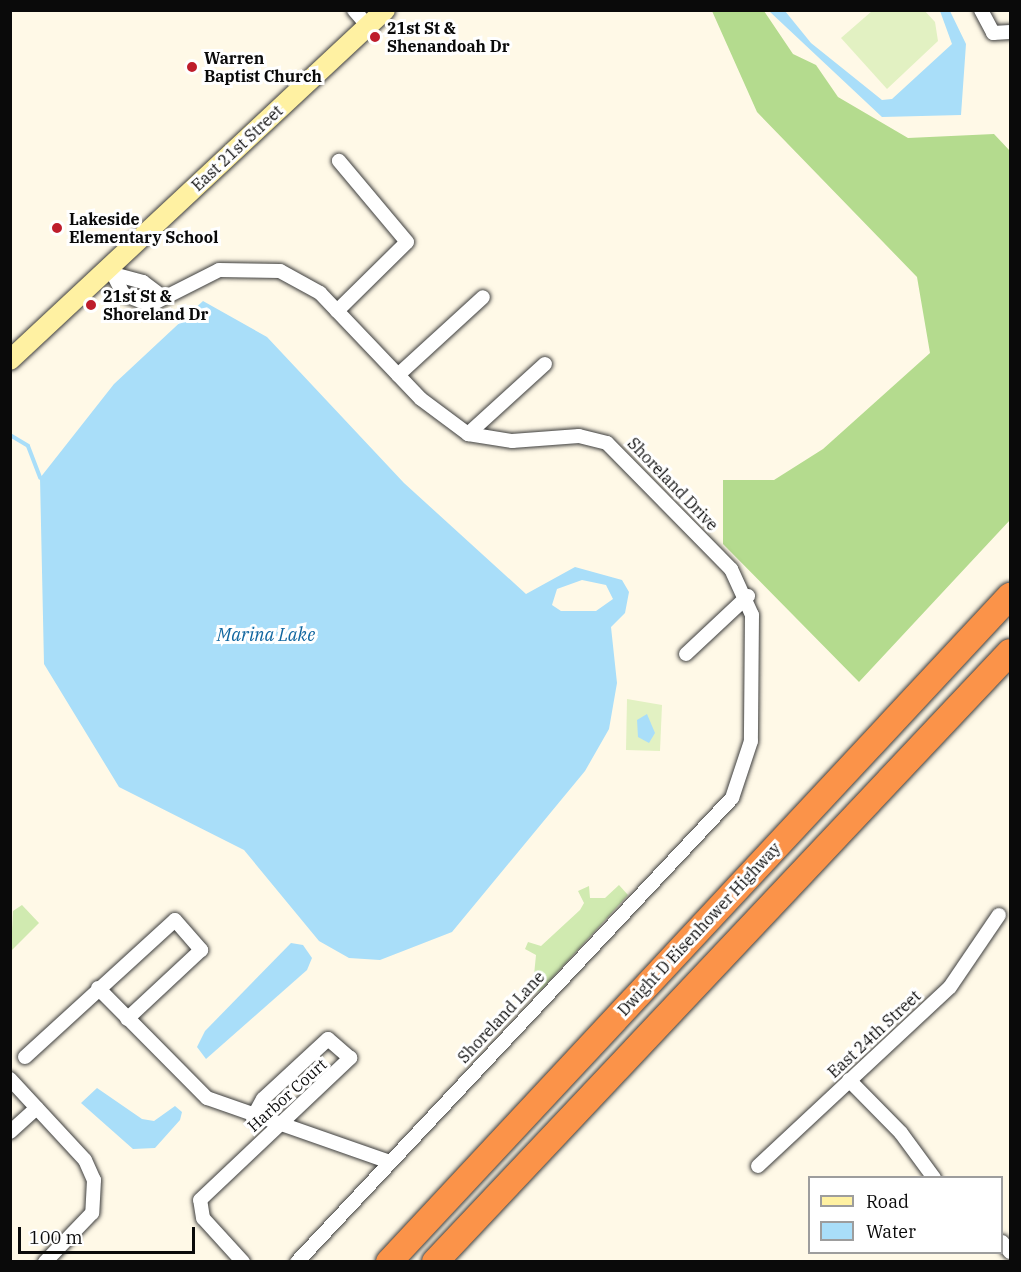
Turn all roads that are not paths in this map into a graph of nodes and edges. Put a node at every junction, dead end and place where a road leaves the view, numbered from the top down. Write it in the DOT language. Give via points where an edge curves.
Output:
graph roads {
  1 [pos="354,10"];
  2 [pos="385,10"];
  3 [pos="981,10"];
  4 [pos="368,26"];
  5 [pos="1011,32"];
  6 [pos="339,161"];
  7 [pos="113,271"];
  8 [pos="163,297"];
  9 [pos="483,297"];
  10 [pos="337,311"];
  11 [pos="10,360"];
  12 [pos="545,364"];
  13 [pos="398,375"];
  14 [pos="468,434"];
  15 [pos="747,596"];
  16 [pos="1011,596"];
  17 [pos="1011,652"];
  18 [pos="686,654"];
  19 [pos="732,798"];
  20 [pos="999,915"];
  21 [pos="98,988"];
  22 [pos="127,1019"];
  23 [pos="25,1057"];
  24 [pos="10,1079"];
  25 [pos="849,1080"];
  26 [pos="37,1108"];
  27 [pos="254,1118"];
  28 [pos="278,1126"];
  29 [pos="10,1132"];
  30 [pos="390,1161"];
  31 [pos="758,1166"];
  32 [pos="933,1176"];
  33 [pos="45,1262"];
  34 [pos="243,1262"];
  35 [pos="297,1262"];
  36 [pos="389,1262"];
  37 [pos="435,1262"];
  1 -- 4 [label="street"];
  2 -- 4 [label="main road, East 21st Street"];
  3 -- 5 [label="street" via="995,34"];
  4 -- 7 [label="main road, East 21st Street"];
  6 -- 10 [label="street" via="407,242"];
  7 -- 8 [label="street" via="143,282"];
  7 -- 8 [label="street, Shoreland Drive" via="118,287 130,299 150,305"];
  7 -- 11 [label="main road, East 21st Street"];
  8 -- 10 [label="street, Shoreland Drive" via="209,272 259,267 301,280"];
  9 -- 13 [label="street"];
  10 -- 13 [label="street, Shoreland Drive"];
  12 -- 14 [label="street"];
  13 -- 14 [label="street, Shoreland Drive" via="429,406"];
  14 -- 15 [label="street, Shoreland Drive" via="512,441 579,435 607,443 731,569"];
  15 -- 18 [label="street"];
  15 -- 19 [label="street, Shoreland Drive" via="753,621 751,741"];
  16 -- 36 [label="highway, Dwight D Eisenhower Highway"];
  17 -- 37 [label="highway"];
  19 -- 30 [label="street, Shoreland Lane"];
  20 -- 25 [label="street, East 24th Street" via="950,987"];
  21 -- 22 [label="street"];
  21 -- 22 [label="street" via="171,921 200,946"];
  21 -- 23 [label="street"];
  22 -- 27 [label="street" via="199,1092"];
  24 -- 26 [label="street"];
  25 -- 31 [label="street, East 24th Street"];
  25 -- 32 [label="street" via="901,1133"];
  26 -- 29 [label="street"];
  26 -- 33 [label="street" via="85,1160 95,1185 86,1222"];
  27 -- 28 [label="street"];
  27 -- 28 [label="street, Harbor Court" via="262,1099 333,1039 350,1060"];
  28 -- 30 [label="street"];
  28 -- 34 [label="street, Harbor Court" via="204,1195 200,1206 203,1218"];
  30 -- 35 [label="street, Shoreland Lane"];
}
